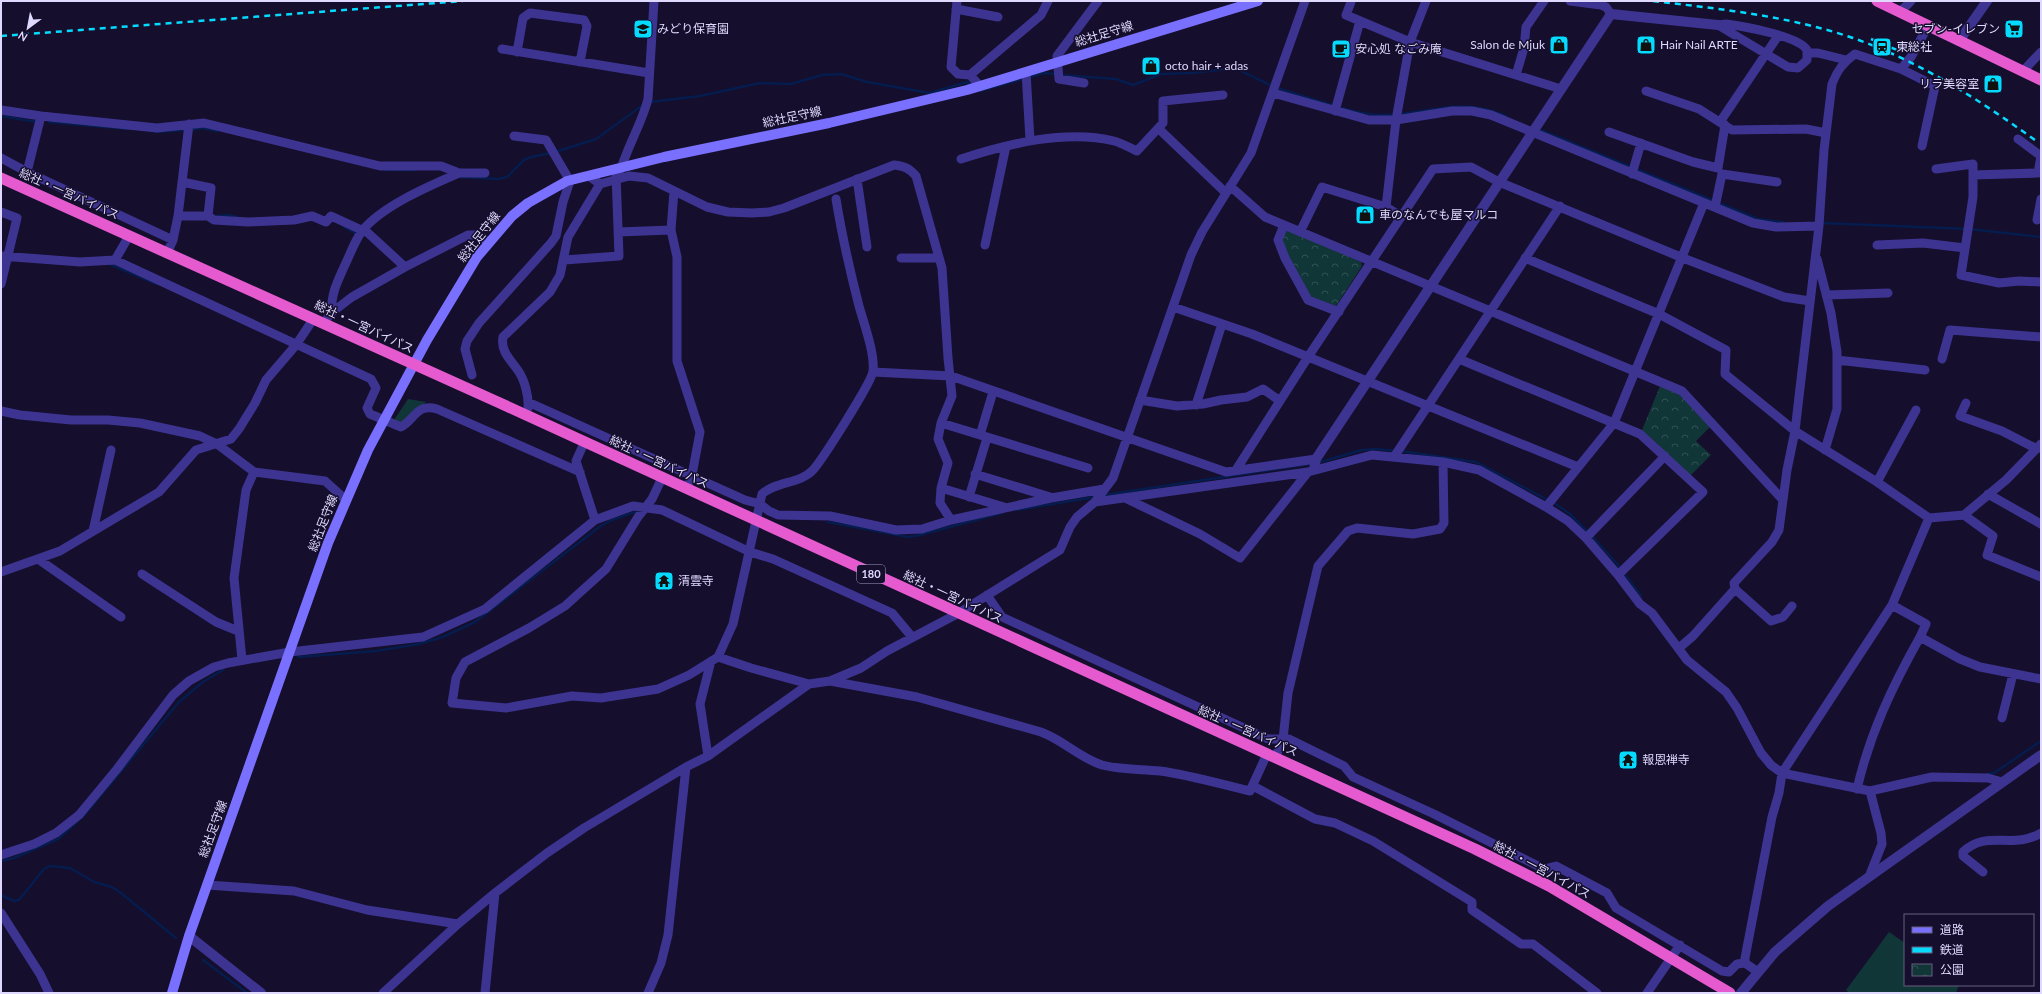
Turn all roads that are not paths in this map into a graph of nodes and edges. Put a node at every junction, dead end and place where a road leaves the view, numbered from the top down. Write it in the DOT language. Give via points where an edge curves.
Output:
graph roads {
  1 [pos="654,1"];
  2 [pos="1048,1"];
  3 [pos="1098,1"];
  4 [pos="1258,1"];
  5 [pos="1305,1"];
  6 [pos="1426,1"];
  7 [pos="1544,1"];
  8 [pos="1570,1"];
  9 [pos="1877,1"];
  10 [pos="1911,1"];
  11 [pos="1987,1"];
  12 [pos="1351,2"];
  13 [pos="956,5"];
  14 [pos="1900,12"];
  15 [pos="1610,14"];
  16 [pos="998,17"];
  17 [pos="1360,21"];
  18 [pos="1718,25"];
  19 [pos="1928,26"];
  20 [pos="1778,36"];
  21 [pos="1959,41"];
  22 [pos="1410,42"];
  23 [pos="502,49"];
  24 [pos="517,52"];
  25 [pos="1765,52"];
  26 [pos="2041,52"];
  27 [pos="1808,53"];
  28 [pos="1846,60"];
  29 [pos="580,62"];
  30 [pos="1058,62"];
  31 [pos="1901,69"];
  32 [pos="2023,71"];
  33 [pos="1026,72"];
  34 [pos="649,73"];
  35 [pos="970,75"];
  36 [pos="1516,75"];
  37 [pos="2041,80"];
  38 [pos="1084,82"];
  39 [pos="980,86"];
  40 [pos="1561,89"];
  41 [pos="1646,91"];
  42 [pos="1273,93"];
  43 [pos="1223,95"];
  44 [pos="1,110"];
  45 [pos="1335,111"];
  46 [pos="41,116"];
  47 [pos="1396,120"];
  48 [pos="1722,124"];
  49 [pos="189,127"];
  50 [pos="1159,129"];
  51 [pos="1534,129"];
  52 [pos="1609,132"];
  53 [pos="1826,133"];
  54 [pos="514,136"];
  55 [pos="2018,139"];
  56 [pos="1030,140"];
  57 [pos="1641,143"];
  58 [pos="1006,146"];
  59 [pos="1922,146"];
  60 [pos="1,158"];
  61 [pos="961,159"];
  62 [pos="1936,169"];
  63 [pos="27,172"];
  64 [pos="459,173"];
  65 [pos="485,173"];
  66 [pos="618,173"];
  67 [pos="2039,173"];
  68 [pos="1632,174"];
  69 [pos="1973,175"];
  70 [pos="589,176"];
  71 [pos="1,178"];
  72 [pos="857,179"];
  73 [pos="570,181"];
  74 [pos="182,182"];
  75 [pos="1499,182"];
  76 [pos="1777,182"];
  77 [pos="600,184"];
  78 [pos="1228,189"];
  79 [pos="674,191"];
  80 [pos="2041,198"];
  81 [pos="836,199"];
  82 [pos="1704,203"];
  83 [pos="1560,206"];
  84 [pos="1386,207"];
  85 [pos="1715,208"];
  86 [pos="1,212"];
  87 [pos="178,216"];
  88 [pos="1401,216"];
  89 [pos="209,217"];
  90 [pos="2037,220"];
  91 [pos="1819,224"];
  92 [pos="1284,225"];
  93 [pos="671,230"];
  94 [pos="618,232"];
  95 [pos="1300,232"];
  96 [pos="363,233"];
  97 [pos="129,236"];
  98 [pos="173,240"];
  99 [pos="488,242"];
  100 [pos="985,245"];
  101 [pos="1877,245"];
  102 [pos="867,247"];
  103 [pos="1965,248"];
  104 [pos="167,253"];
  105 [pos="1816,254"];
  106 [pos="4,256"];
  107 [pos="901,258"];
  108 [pos="939,258"];
  109 [pos="1525,258"];
  110 [pos="1683,258"];
  111 [pos="115,260"];
  112 [pos="564,260"];
  113 [pos="1371,263"];
  114 [pos="405,267"];
  115 [pos="2041,282"];
  116 [pos="1,284"];
  117 [pos="1430,286"];
  118 [pos="1888,293"];
  119 [pos="1827,295"];
  120 [pos="1810,301"];
  121 [pos="1173,307"];
  122 [pos="1490,311"];
  123 [pos="1339,312"];
  124 [pos="331,313"];
  125 [pos="1659,314"];
  126 [pos="319,320"];
  127 [pos="1222,324"];
  128 [pos="2041,337"];
  129 [pos="296,344"];
  130 [pos="1308,357"];
  131 [pos="1459,359"];
  132 [pos="1942,359"];
  133 [pos="1837,360"];
  134 [pos="414,364"];
  135 [pos="1925,370"];
  136 [pos="873,372"];
  137 [pos="1635,372"];
  138 [pos="472,375"];
  139 [pos="951,376"];
  140 [pos="1368,382"];
  141 [pos="993,392"];
  142 [pos="1140,400"];
  143 [pos="1280,400"];
  144 [pos="528,402"];
  145 [pos="1966,403"];
  146 [pos="1196,405"];
  147 [pos="1428,406"];
  148 [pos="1916,410"];
  149 [pos="1,411"];
  150 [pos="527,414"];
  151 [pos="383,420"];
  152 [pos="940,423"];
  153 [pos="1614,423"];
  154 [pos="1795,431"];
  155 [pos="983,436"];
  156 [pos="1127,437"];
  157 [pos="585,442"];
  158 [pos="217,444"];
  159 [pos="2039,447"];
  160 [pos="111,450"];
  161 [pos="1825,450"];
  162 [pos="1397,453"];
  163 [pos="1665,456"];
  164 [pos="1443,462"];
  165 [pos="1314,465"];
  166 [pos="1578,467"];
  167 [pos="1088,468"];
  168 [pos="1236,470"];
  169 [pos="254,472"];
  170 [pos="580,472"];
  171 [pos="975,474"];
  172 [pos="692,475"];
  173 [pos="662,478"];
  174 [pos="1877,482"];
  175 [pos="686,488"];
  176 [pos="941,488"];
  177 [pos="1988,494"];
  178 [pos="1100,496"];
  179 [pos="969,497"];
  180 [pos="1051,498"];
  181 [pos="1125,498"];
  182 [pos="1782,499"];
  183 [pos="346,500"];
  184 [pos="1550,503"];
  185 [pos="760,504"];
  186 [pos="647,507"];
  187 [pos="1006,508"];
  188 [pos="1964,514"];
  189 [pos="1929,518"];
  190 [pos="595,520"];
  191 [pos="951,520"];
  192 [pos="756,521"];
  193 [pos="2041,524"];
  194 [pos="93,531"];
  195 [pos="1588,535"];
  196 [pos="750,552"];
  197 [pos="38,559"];
  198 [pos="1,572"];
  199 [pos="1621,572"];
  200 [pos="142,574"];
  201 [pos="2041,577"];
  202 [pos="1735,589"];
  203 [pos="987,595"];
  204 [pos="1892,605"];
  205 [pos="1792,606"];
  206 [pos="958,614"];
  207 [pos="121,617"];
  208 [pos="238,631"];
  209 [pos="912,637"];
  210 [pos="1920,637"];
  211 [pos="1679,648"];
  212 [pos="290,652"];
  213 [pos="715,659"];
  214 [pos="242,660"];
  215 [pos="2013,674"];
  216 [pos="2041,679"];
  217 [pos="830,681"];
  218 [pos="809,684"];
  219 [pos="2002,718"];
  220 [pos="1283,739"];
  221 [pos="2041,755"];
  222 [pos="708,756"];
  223 [pos="1271,756"];
  224 [pos="686,767"];
  225 [pos="1782,773"];
  226 [pos="2002,782"];
  227 [pos="1253,786"];
  228 [pos="1857,787"];
  229 [pos="1870,791"];
  230 [pos="2041,833"];
  231 [pos="1,855"];
  232 [pos="1983,872"];
  233 [pos="1869,877"];
  234 [pos="207,885"];
  235 [pos="494,893"];
  236 [pos="1,913"];
  237 [pos="458,924"];
  238 [pos="189,936"];
  239 [pos="1680,945"];
  240 [pos="1671,958"];
  241 [pos="1745,963"];
  242 [pos="1758,972"];
  243 [pos="49,993"];
  244 [pos="172,993"];
  245 [pos="260,993"];
  246 [pos="383,993"];
  247 [pos="485,993"];
  248 [pos="648,993"];
  249 [pos="1597,993"];
  250 [pos="1647,993"];
  251 [pos="1730,993"];
  252 [pos="1741,993"];
  1 -- 34 [label="street"];
  2 -- 35 [label="street" via="1041,15"];
  3 -- 30 [label="street" via="1057,56"];
  4 -- 30 [label="main road, 総社足守線"];
  5 -- 42 [label="street"];
  6 -- 22 [label="street"];
  7 -- 36 [label="street" via="1526,28 1524,48"];
  8 -- 15 [label="street" via="1601,5 1606,7"];
  9 -- 14 [label="highway"];
  10 -- 14 [label="street"];
  11 -- 21 [label="street"];
  12 -- 17 [label="street" via="1346,15"];
  13 -- 16 [label="street"];
  13 -- 35 [label="street" via="951,66 958,74"];
  14 -- 19 [label="highway"];
  15 -- 18 [label="street"];
  15 -- 40 [label="street"];
  17 -- 22 [label="street"];
  17 -- 45 [label="street"];
  18 -- 20 [label="street" via="1744,26"];
  18 -- 25 [label="street"];
  19 -- 21 [label="highway"];
  19 -- 31 [label="street" via="1911,57"];
  20 -- 25 [label="street"];
  20 -- 27 [label="street" via="1800,43"];
  21 -- 32 [label="highway"];
  22 -- 36 [label="street"];
  22 -- 47 [label="street"];
  23 -- 24 [label="street"];
  24 -- 29 [label="street"];
  24 -- 29 [label="street" via="523,18 530,13 584,20 587,26"];
  25 -- 27 [label="street" via="1795,68 1805,63"];
  25 -- 48 [label="street"];
  26 -- 32 [label="street"];
  27 -- 28 [label="street"];
  28 -- 31 [label="street" via="1855,54"];
  28 -- 53 [label="street" via="1832,84"];
  29 -- 34 [label="street"];
  30 -- 33 [label="main road, 総社足守線"];
  30 -- 38 [label="street" via="1059,79"];
  31 -- 59 [label="street" via="1935,86"];
  32 -- 37 [label="highway"];
  33 -- 39 [label="main road, 総社足守線"];
  33 -- 56 [label="street"];
  34 -- 66 [label="street" via="645,111"];
  35 -- 39 [label="street"];
  36 -- 40 [label="street"];
  39 -- 66 [label="main road, 総社足守線" via="664,158"];
  40 -- 51 [label="street"];
  41 -- 48 [label="street" via="1698,109"];
  42 -- 45 [label="street"];
  42 -- 78 [label="street" via="1251,153"];
  43 -- 50 [label="street" via="1163,101 1163,123"];
  44 -- 46 [label="street"];
  45 -- 47 [label="street" via="1369,120"];
  46 -- 49 [label="street" via="157,128"];
  46 -- 63 [label="street"];
  47 -- 51 [label="street" via="1452,111 1472,111"];
  47 -- 84 [label="street"];
  48 -- 53 [label="street" via="1732,130 1806,129"];
  48 -- 57 [label="street" via="1718,168 1693,162"];
  49 -- 64 [label="street" via="204,123 380,166 441,166"];
  49 -- 74 [label="street"];
  50 -- 56 [label="street" via="1137,151 1116,141 1091,136"];
  50 -- 78 [label="street"];
  51 -- 68 [label="street"];
  51 -- 75 [label="street"];
  52 -- 57 [label="street"];
  53 -- 91 [label="street"];
  54 -- 73 [label="street" via="546,140"];
  55 -- 67 [label="street" via="2041,156"];
  56 -- 58 [label="street"];
  57 -- 68 [label="street"];
  58 -- 61 [label="street"];
  58 -- 100 [label="street"];
  60 -- 63 [label="street"];
  62 -- 69 [label="street" via="1973,164"];
  63 -- 98 [label="street"];
  64 -- 65 [label="street"];
  64 -- 96 [label="street" via="389,209"];
  66 -- 70 [label="main road, 総社足守線"];
  66 -- 77 [label="street"];
  66 -- 79 [label="street" via="648,178"];
  66 -- 94 [label="street"];
  67 -- 69 [label="street"];
  68 -- 82 [label="street"];
  69 -- 103 [label="street" via="1973,197"];
  70 -- 73 [label="main road, 総社足守線"];
  70 -- 77 [label="street"];
  71 -- 97 [label="highway, 総社・一宮バイパス / 180"];
  72 -- 79 [label="street" via="769,212 728,212 707,208"];
  72 -- 102 [label="street"];
  72 -- 108 [label="street" via="894,165 910,169 916,176"];
  73 -- 99 [label="main road, 総社足守線" via="528,203"];
  73 -- 138 [label="street" via="562,202 554,240 479,323 467,341 465,350"];
  74 -- 87 [label="street"];
  74 -- 89 [label="street" via="211,188"];
  75 -- 83 [label="street"];
  75 -- 88 [label="street" via="1470,167 1433,169"];
  75 -- 117 [label="street"];
  76 -- 85 [label="street" via="1722,174"];
  77 -- 112 [label="street" via="568,237"];
  78 -- 92 [label="street" via="1265,217"];
  78 -- 121 [label="street" via="1191,255"];
  79 -- 93 [label="street"];
  80 -- 90 [label="street"];
  81 -- 136 [label="street" via="845,248 871,352"];
  82 -- 85 [label="street"];
  82 -- 110 [label="street"];
  83 -- 109 [label="street"];
  83 -- 110 [label="street"];
  84 -- 88 [label="street"];
  84 -- 95 [label="street" via="1322,187"];
  85 -- 91 [label="street" via="1765,226"];
  86 -- 106 [label="street" via="17,218"];
  87 -- 89 [label="street"];
  87 -- 98 [label="street"];
  88 -- 113 [label="street"];
  89 -- 96 [label="street" via="214,220 248,222 294,220 312,216 326,222 330,216"];
  91 -- 105 [label="street"];
  92 -- 95 [label="street"];
  92 -- 123 [label="street" via="1278,240 1308,300"];
  93 -- 94 [label="street"];
  93 -- 172 [label="street" via="677,257 678,361 700,432"];
  94 -- 112 [label="street" via="619,256"];
  95 -- 113 [label="street"];
  96 -- 114 [label="street"];
  96 -- 124 [label="street" via="332,295"];
  97 -- 104 [label="highway, 総社・一宮バイパス / 180"];
  97 -- 111 [label="street"];
  98 -- 104 [label="street"];
  99 -- 114 [label="street" via="479,235 468,235"];
  99 -- 134 [label="main road, 総社足守線"];
  101 -- 103 [label="street" via="1923,243"];
  103 -- 115 [label="street" via="1961,275 1999,283"];
  104 -- 126 [label="highway, 総社・一宮バイパス / 180"];
  105 -- 119 [label="street"];
  105 -- 120 [label="street"];
  106 -- 111 [label="street" via="80,262"];
  106 -- 116 [label="street"];
  107 -- 108 [label="street"];
  108 -- 139 [label="street"];
  109 -- 122 [label="street"];
  109 -- 125 [label="street"];
  110 -- 120 [label="street" via="1784,297"];
  110 -- 125 [label="street"];
  111 -- 129 [label="street"];
  112 -- 144 [label="street" via="560,275 550,292 503,337 501,345 520,374"];
  113 -- 117 [label="street"];
  113 -- 123 [label="street"];
  114 -- 124 [label="street" via="352,297"];
  117 -- 122 [label="street"];
  117 -- 140 [label="street"];
  118 -- 119 [label="street"];
  119 -- 133 [label="street"];
  120 -- 154 [label="street"];
  121 -- 127 [label="street"];
  121 -- 142 [label="street"];
  122 -- 131 [label="street"];
  122 -- 137 [label="street"];
  123 -- 130 [label="street"];
  124 -- 126 [label="street"];
  125 -- 137 [label="street"];
  125 -- 154 [label="street" via="1726,350 1725,374"];
  126 -- 129 [label="street"];
  126 -- 134 [label="highway, 総社・一宮バイパス / 180"];
  127 -- 130 [label="street"];
  127 -- 146 [label="street"];
  128 -- 132 [label="street" via="1950,330"];
  129 -- 151 [label="street" via="371,378 376,388 367,411"];
  129 -- 158 [label="street" via="266,380 239,429 231,439"];
  130 -- 140 [label="street"];
  130 -- 143 [label="street"];
  131 -- 147 [label="street"];
  131 -- 153 [label="street"];
  133 -- 135 [label="street"];
  133 -- 161 [label="street" via="1837,409"];
  134 -- 150 [label="highway, 総社・一宮バイパス / 180"];
  134 -- 151 [label="main road, 総社足守線"];
  136 -- 139 [label="street"];
  136 -- 185 [label="street" via="862,394 813,470 789,482 769,488 762,494"];
  137 -- 153 [label="street"];
  137 -- 182 [label="street" via="1682,391"];
  139 -- 141 [label="street"];
  139 -- 152 [label="street" via="952,396"];
  140 -- 147 [label="street"];
  140 -- 165 [label="street"];
  141 -- 155 [label="street"];
  141 -- 156 [label="street"];
  142 -- 146 [label="street" via="1177,406"];
  142 -- 156 [label="street"];
  143 -- 146 [label="street" via="1263,389 1247,397"];
  143 -- 168 [label="street"];
  144 -- 150 [label="street"];
  144 -- 172 [label="street"];
  145 -- 159 [label="street" via="1960,416"];
  147 -- 162 [label="street"];
  147 -- 166 [label="street"];
  148 -- 174 [label="street"];
  149 -- 158 [label="street" via="64,419 140,423 200,436"];
  150 -- 157 [label="highway, 総社・一宮バイパス / 180"];
  151 -- 170 [label="street" via="401,427 416,411 431,407"];
  151 -- 183 [label="main road, 総社足守線"];
  152 -- 155 [label="street"];
  152 -- 176 [label="street" via="938,438 948,463"];
  153 -- 163 [label="street" via="1640,434"];
  153 -- 166 [label="street"];
  154 -- 161 [label="street"];
  154 -- 182 [label="street"];
  155 -- 167 [label="street"];
  155 -- 171 [label="street"];
  156 -- 168 [label="street" via="1226,472"];
  156 -- 178 [label="street" via="1113,478"];
  157 -- 170 [label="street" via="576,461"];
  157 -- 173 [label="highway, 総社・一宮バイパス / 180"];
  158 -- 169 [label="street"];
  158 -- 194 [label="street" via="196,450 159,492"];
  159 -- 177 [label="street"];
  160 -- 194 [label="street"];
  161 -- 174 [label="street"];
  162 -- 164 [label="street"];
  162 -- 165 [label="street"];
  163 -- 195 [label="street"];
  163 -- 199 [label="street" via="1703,492"];
  164 -- 184 [label="street" via="1479,470"];
  164 -- 220 [label="street" via="1444,523 1440,529 1413,534 1357,528 1348,531 1318,566 1288,693"];
  165 -- 168 [label="street"];
  165 -- 181 [label="street"];
  165 -- 181 [label="street" via="1240,558 1200,534"];
  166 -- 184 [label="street"];
  169 -- 183 [label="street" via="325,481"];
  169 -- 208 [label="street" via="246,490 234,578"];
  170 -- 190 [label="street"];
  171 -- 179 [label="street"];
  171 -- 180 [label="street"];
  172 -- 175 [label="street"];
  172 -- 185 [label="street" via="745,500"];
  173 -- 175 [label="highway, 総社・一宮バイパス / 180"];
  173 -- 186 [label="street"];
  174 -- 189 [label="street"];
  175 -- 192 [label="highway, 総社・一宮バイパス / 180"];
  176 -- 179 [label="street"];
  176 -- 191 [label="street" via="940,503"];
  177 -- 188 [label="street"];
  177 -- 193 [label="street"];
  178 -- 180 [label="street"];
  178 -- 181 [label="street"];
  178 -- 203 [label="street" via="1077,518 1060,550"];
  179 -- 187 [label="street"];
  180 -- 187 [label="street"];
  182 -- 202 [label="street" via="1779,530 1772,542 1734,583"];
  183 -- 212 [label="main road, 総社足守線" via="328,543"];
  184 -- 195 [label="street" via="1568,521"];
  185 -- 191 [label="street" via="778,515 830,516 896,530 922,529"];
  185 -- 192 [label="street"];
  186 -- 190 [label="street" via="633,506"];
  186 -- 196 [label="street" via="662,510"];
  186 -- 213 [label="street" via="606,569 565,606 464,662 456,678 452,703 506,708 572,696 601,698 658,689 689,675"];
  187 -- 191 [label="street"];
  188 -- 189 [label="street"];
  188 -- 201 [label="street" via="1993,536 1987,555"];
  189 -- 204 [label="street"];
  190 -- 212 [label="street" via="485,609 450,626 423,637"];
  192 -- 196 [label="street"];
  192 -- 206 [label="highway, 総社・一宮バイパス / 180"];
  194 -- 197 [label="street" via="60,551"];
  195 -- 199 [label="street"];
  196 -- 209 [label="street" via="773,559 892,613"];
  196 -- 213 [label="street" via="733,624"];
  197 -- 198 [label="street"];
  197 -- 207 [label="street"];
  199 -- 211 [label="street" via="1640,604 1652,614"];
  200 -- 208 [label="street" via="216,622"];
  202 -- 205 [label="street" via="1771,621 1783,617"];
  202 -- 211 [label="street"];
  203 -- 206 [label="street"];
  203 -- 220 [label="street" via="1002,617 1268,739"];
  204 -- 210 [label="street" via="1926,624"];
  204 -- 225 [label="street"];
  206 -- 209 [label="street"];
  206 -- 223 [label="highway, 総社・一宮バイパス / 180"];
  208 -- 214 [label="street"];
  209 -- 217 [label="street" via="861,668"];
  210 -- 215 [label="street" via="1980,667"];
  210 -- 228 [label="street" via="1881,712 1866,750"];
  211 -- 225 [label="street" via="1693,665 1726,692 1762,754 1771,766"];
  212 -- 214 [label="street"];
  212 -- 234 [label="main road, 総社足守線"];
  213 -- 218 [label="street"];
  213 -- 222 [label="street" via="700,704"];
  214 -- 231 [label="street" via="214,667 173,695 79,815 56,833 34,844"];
  215 -- 216 [label="street"];
  215 -- 219 [label="street"];
  217 -- 218 [label="street"];
  217 -- 227 [label="street" via="917,697 1041,732 1101,764 1160,771 1250,791"];
  218 -- 222 [label="street"];
  220 -- 223 [label="street"];
  220 -- 239 [label="street" via="1289,739 1344,766 1352,777 1434,814 1544,869 1556,866 1608,893 1616,908"];
  221 -- 226 [label="street"];
  222 -- 224 [label="street"];
  223 -- 227 [label="street"];
  223 -- 240 [label="highway, 総社・一宮バイパス / 180" via="1542,882"];
  224 -- 235 [label="street" via="584,828"];
  224 -- 248 [label="street" via="668,935 661,962"];
  225 -- 228 [label="street"];
  225 -- 241 [label="street" via="1780,794 1772,817"];
  226 -- 229 [label="street" via="1988,778 1932,777"];
  226 -- 233 [label="street"];
  227 -- 249 [label="street" via="1315,819 1335,822 1410,862 1472,902 1472,910 1521,944 1532,944"];
  228 -- 229 [label="street"];
  229 -- 233 [label="street" via="1882,844"];
  230 -- 232 [label="street" via="2032,839 1991,840 1978,842 1969,847 1963,852 1963,856"];
  233 -- 242 [label="street" via="1805,924"];
  234 -- 237 [label="street" via="294,891 367,910"];
  234 -- 238 [label="main road, 総社足守線"];
  235 -- 237 [label="street"];
  235 -- 247 [label="street"];
  236 -- 243 [label="street" via="40,974"];
  237 -- 246 [label="street"];
  238 -- 244 [label="main road, 総社足守線"];
  238 -- 245 [label="street"];
  239 -- 240 [label="street"];
  239 -- 241 [label="street" via="1725,972 1729,972 1737,964"];
  240 -- 250 [label="street"];
  240 -- 251 [label="highway, 総社・一宮バイパス / 180"];
  241 -- 242 [label="street"];
  242 -- 252 [label="street"];
}
